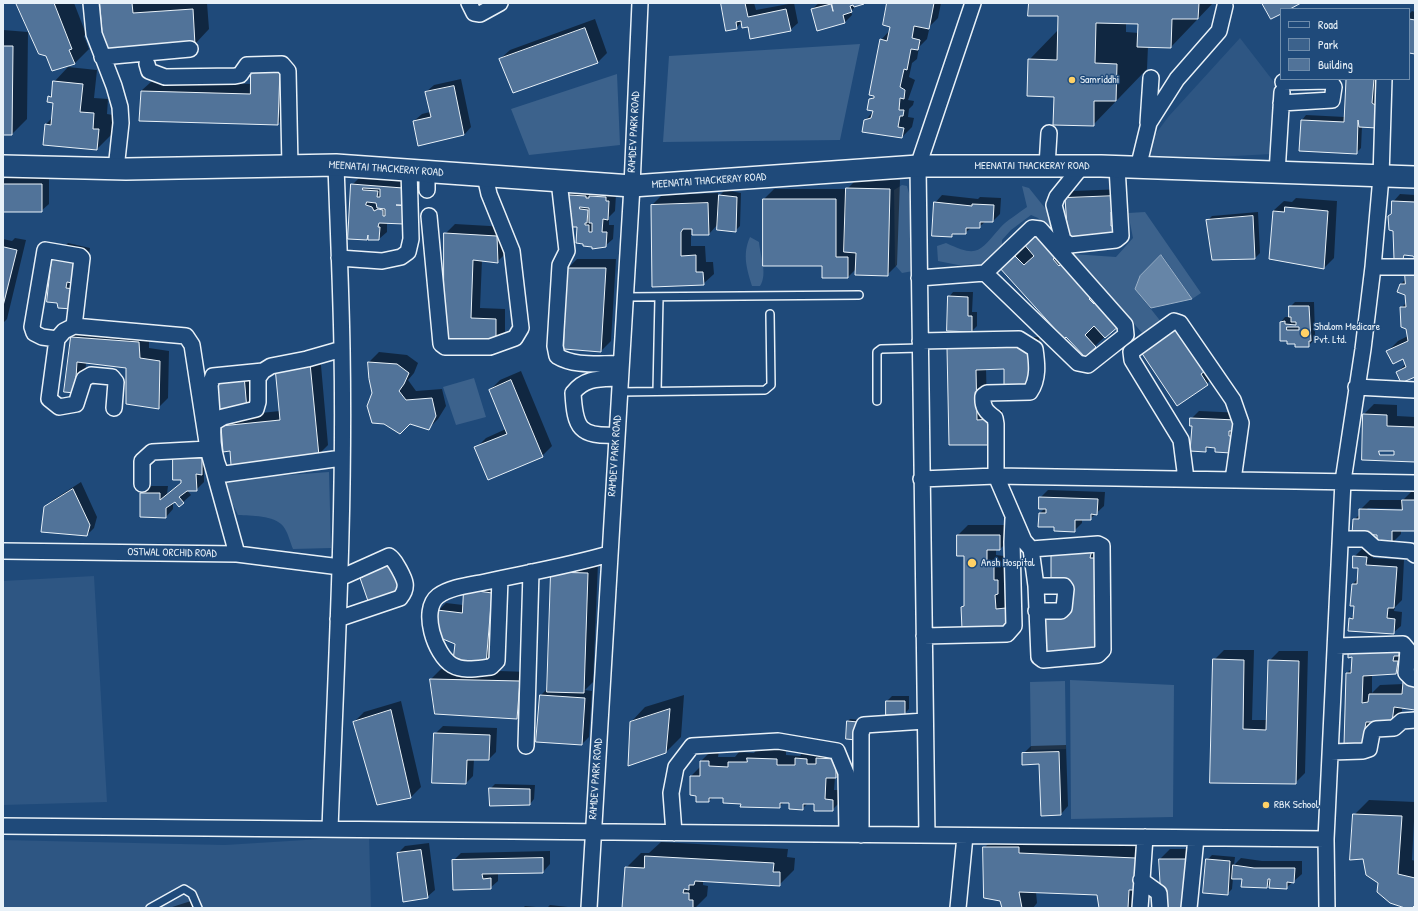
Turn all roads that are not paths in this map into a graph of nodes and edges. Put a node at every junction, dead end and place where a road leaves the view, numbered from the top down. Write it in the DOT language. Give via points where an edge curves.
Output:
graph roads {
  1 [pos="90,3"];
  2 [pos="468,3"];
  3 [pos="500,3"];
  4 [pos="640,3"];
  5 [pos="972,3"];
  6 [pos="1225,6"];
  7 [pos="190,49"];
  8 [pos="102,57"];
  9 [pos="147,64"];
  10 [pos="1151,78"];
  11 [pos="1283,80"];
  12 [pos="1384,80"];
  13 [pos="1281,102"];
  14 [pos="1148,128"];
  15 [pos="1049,133"];
  16 [pos="336,165"];
  17 [pos="3,166"];
  18 [pos="290,166"];
  19 [pos="918,166"];
  20 [pos="1047,166"];
  21 [pos="1082,166"];
  22 [pos="1117,167"];
  23 [pos="1138,168"];
  24 [pos="121,169"];
  25 [pos="1277,173"];
  26 [pos="485,176"];
  27 [pos="421,177"];
  28 [pos="1381,177"];
  29 [pos="1415,177"];
  30 [pos="559,181"];
  31 [pos="632,186"];
  32 [pos="429,216"];
  33 [pos="339,258"];
  34 [pos="1373,267"];
  35 [pos="1415,267"];
  36 [pos="985,273"];
  37 [pos="920,278"];
  38 [pos="859,295"];
  39 [pos="625,297"];
  40 [pos="659,298"];
  41 [pos="770,314"];
  42 [pos="74,326"];
  43 [pos="57,339"];
  44 [pos="920,344"];
  45 [pos="342,349"];
  46 [pos="263,371"];
  47 [pos="620,378"];
  48 [pos="1356,387"];
  49 [pos="1415,390"];
  50 [pos="656,391"];
  51 [pos="876,401"];
  52 [pos="114,408"];
  53 [pos="213,423"];
  54 [pos="617,435"];
  55 [pos="208,449"];
  56 [pos="342,458"];
  57 [pos="996,476"];
  58 [pos="921,479"];
  59 [pos="1186,479"];
  60 [pos="1233,480"];
  61 [pos="1343,482"];
  62 [pos="1415,483"];
  63 [pos="142,484"];
  64 [pos="1013,516"];
  65 [pos="1341,539"];
  66 [pos="1031,549"];
  67 [pos="3,551"];
  68 [pos="236,554"];
  69 [pos="609,554"];
  70 [pos="1415,555"];
  71 [pos="531,572"];
  72 [pos="340,573"];
  73 [pos="500,578"];
  74 [pos="1036,586"];
  75 [pos="1036,611"];
  76 [pos="338,619"];
  77 [pos="924,636"];
  78 [pos="1336,646"];
  79 [pos="1415,679"];
  80 [pos="1415,720"];
  81 [pos="925,721"];
  82 [pos="526,746"];
  83 [pos="1331,752"];
  84 [pos="3,826"];
  85 [pos="330,829"];
  86 [pos="592,832"];
  87 [pos="674,833"];
  88 [pos="854,834"];
  89 [pos="927,835"];
  90 [pos="965,836"];
  91 [pos="1145,837"];
  92 [pos="1196,838"];
  93 [pos="1326,839"];
  94 [pos="1141,880"];
  95 [pos="150,908"];
  96 [pos="198,908"];
  97 [pos="589,908"];
  98 [pos="958,908"];
  99 [pos="1140,908"];
  100 [pos="1160,908"];
  101 [pos="1189,908"];
  102 [pos="1327,908"];
  1 -- 8 [label="street" via="94,34"];
  2 -- 3 [label="street" via="474,13 480,14"];
  4 -- 31 [label="street, RAMDEV PARK ROAD"];
  5 -- 19 [label="street"];
  6 -- 14 [label="street" via="1219,31 1177,79"];
  7 -- 8 [label="street"];
  8 -- 24 [label="street" via="120,107"];
  9 -- 18 [label="street" via="149,71 165,77 235,76 240,75 247,64 282,64 288,71"];
  10 -- 14 [label="street"];
  11 -- 13 [label="street"];
  11 -- 13 [label="street" via="1330,81 1334,87 1332,100"];
  12 -- 28 [label="street"];
  13 -- 25 [label="street"];
  14 -- 23 [label="street"];
  15 -- 20 [label="street"];
  16 -- 18 [label="street, MEENATAI THACKERAY ROAD"];
  16 -- 27 [label="street, MEENATAI THACKERAY ROAD"];
  16 -- 33 [label="street"];
  17 -- 24 [label="street, MEENATAI THACKERAY ROAD"];
  18 -- 24 [label="street, MEENATAI THACKERAY ROAD"];
  19 -- 20 [label="street, MEENATAI THACKERAY ROAD"];
  19 -- 31 [label="street, MEENATAI THACKERAY ROAD"];
  19 -- 37 [label="street"];
  20 -- 21 [label="street, MEENATAI THACKERAY ROAD"];
  21 -- 22 [label="street, MEENATAI THACKERAY ROAD"];
  21 -- 22 [label="street" via="1057,197 1054,205 1063,240 1070,245 1116,240 1121,236"];
  22 -- 23 [label="street, MEENATAI THACKERAY ROAD"];
  23 -- 25 [label="street, MEENATAI THACKERAY ROAD"];
  25 -- 28 [label="street, MEENATAI THACKERAY ROAD"];
  26 -- 27 [label="street, MEENATAI THACKERAY ROAD"];
  26 -- 30 [label="street, MEENATAI THACKERAY ROAD"];
  26 -- 32 [label="street" via="489,194 512,251 521,328 515,338 490,347 445,347 441,344"];
  27 -- 33 [label="street" via="408,252 401,257 382,261"];
  28 -- 29 [label="street, MEENATAI THACKERAY ROAD"];
  28 -- 34 [label="street"];
  30 -- 31 [label="street, MEENATAI THACKERAY ROAD"];
  30 -- 47 [label="street" via="567,251 560,265 555,346 557,356"];
  31 -- 39 [label="street, RAMDEV PARK ROAD"];
  33 -- 45 [label="street"];
  34 -- 35 [label="street"];
  34 -- 48 [label="street"];
  36 -- 36 [label="street" via="1032,228 1040,229 1125,325 1126,335 1088,365 1078,362"];
  36 -- 37 [label="street"];
  37 -- 44 [label="street"];
  38 -- 40 [label="lane"];
  39 -- 40 [label="lane"];
  39 -- 47 [label="street, RAMDEV PARK ROAD"];
  40 -- 50 [label="lane"];
  41 -- 50 [label="lane" via="770,384 765,390"];
  42 -- 43 [label="street" via="64,331"];
  42 -- 43 [label="street" via="82,258 45,250 32,327 34,333 42,337"];
  42 -- 55 [label="street" via="186,336 192,345"];
  43 -- 52 [label="street" via="49,398 59,407 76,404 84,379 91,375 112,377 116,382"];
  44 -- 51 [label="lane" via="881,349 877,352"];
  44 -- 57 [label="street" via="1019,339 1035,349 1037,368 1034,387 1030,392 987,393 983,396 982,405 987,413 995,418 996,424"];
  44 -- 58 [label="street"];
  45 -- 46 [label="street" via="271,366"];
  45 -- 56 [label="street"];
  46 -- 53 [label="street" via="258,378 256,409 223,417"];
  46 -- 53 [label="street" via="213,376 210,385"];
  47 -- 50 [label="lane"];
  47 -- 54 [label="street, RAMDEV PARK ROAD"];
  47 -- 54 [label="street" via="586,381 579,384 573,393 574,417 580,427 592,435"];
  48 -- 49 [label="street"];
  48 -- 61 [label="street"];
  53 -- 56 [label="street" via="216,463 225,474"];
  54 -- 69 [label="street, RAMDEV PARK ROAD"];
  55 -- 63 [label="street" via="152,452 142,461"];
  55 -- 68 [label="street"];
  56 -- 72 [label="street"];
  57 -- 58 [label="street"];
  57 -- 59 [label="street"];
  57 -- 64 [label="street"];
  58 -- 77 [label="street"];
  59 -- 60 [label="street"];
  59 -- 60 [label="street" via="1181,440 1132,360 1131,352 1174,321 1180,323 1233,400 1241,423"];
  60 -- 61 [label="street"];
  61 -- 62 [label="street"];
  61 -- 65 [label="street"];
  64 -- 66 [label="street" via="1024,541"];
  64 -- 77 [label="street" via="1012,631 1007,634"];
  65 -- 70 [label="street" via="1365,539 1375,548 1410,551"];
  65 -- 78 [label="street"];
  66 -- 74 [label="street"];
  66 -- 75 [label="street" via="1098,544 1102,546 1103,650 1098,655 1043,660 1039,656"];
  67 -- 68 [label="street, OSTWAL ORCHID ROAD"];
  68 -- 72 [label="street, OSTWAL ORCHID ROAD"];
  69 -- 71 [label="street"];
  69 -- 86 [label="street, RAMDEV PARK ROAD"];
  71 -- 73 [label="street"];
  71 -- 82 [label="street"];
  72 -- 76 [label="street"];
  72 -- 76 [label="street" via="389,556 406,580 406,587 400,598"];
  73 -- 73 [label="street" via="450,590 437,596 432,605 428,613 437,647 453,666 466,669 491,667 497,661"];
  74 -- 75 [label="street"];
  74 -- 75 [label="street" via="1064,586 1066,589 1064,608 1061,611"];
  76 -- 85 [label="street"];
  77 -- 81 [label="street"];
  78 -- 79 [label="street" via="1404,644 1408,650 1406,673"];
  78 -- 83 [label="street"];
  80 -- 83 [label="street" via="1402,721 1394,728 1376,729 1372,733 1369,749"];
  81 -- 88 [label="street" via="864,725 861,733"];
  81 -- 89 [label="street"];
  83 -- 93 [label="street"];
  84 -- 85 [label="street"];
  85 -- 86 [label="street"];
  86 -- 87 [label="street"];
  86 -- 97 [label="street, RAMDEV PARK ROAD"];
  87 -- 88 [label="street"];
  87 -- 88 [label="street" via="671,793 676,767 692,746 778,740 837,751 846,772"];
  88 -- 89 [label="street"];
  89 -- 90 [label="street"];
  90 -- 91 [label="street"];
  90 -- 98 [label="street"];
  91 -- 92 [label="street"];
  91 -- 94 [label="street"];
  92 -- 93 [label="street"];
  92 -- 101 [label="street"];
  93 -- 102 [label="street"];
  94 -- 99 [label="street"];
  94 -- 100 [label="street" via="1159,893"];
  95 -- 96 [label="lane" via="184,889 192,894"];
}
